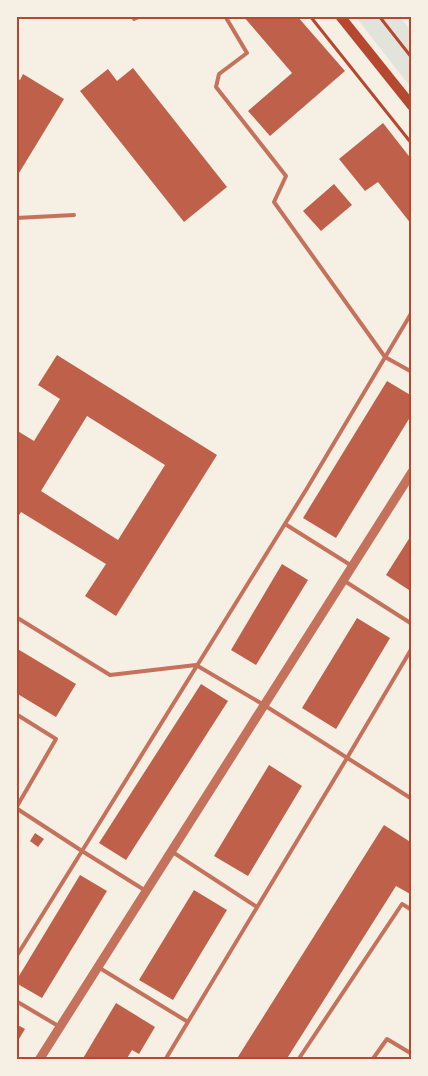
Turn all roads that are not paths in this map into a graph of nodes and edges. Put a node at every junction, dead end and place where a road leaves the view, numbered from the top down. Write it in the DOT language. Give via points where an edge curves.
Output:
graph roads {
  1 [pos="141,16"];
  2 [pos="225,16"];
  3 [pos="340,16"];
  4 [pos="134,18"];
  5 [pos="412,106"];
  6 [pos="74,214"];
  7 [pos="16,218"];
  8 [pos="412,312"];
  9 [pos="385,357"];
  10 [pos="412,372"];
  11 [pos="412,472"];
  12 [pos="285,524"];
  13 [pos="352,566"];
  14 [pos="343,580"];
  15 [pos="16,617"];
  16 [pos="412,624"];
  17 [pos="412,648"];
  18 [pos="196,666"];
  19 [pos="264,705"];
  20 [pos="16,714"];
  21 [pos="347,758"];
  22 [pos="412,799"];
  23 [pos="16,808"];
  24 [pos="82,851"];
  25 [pos="171,851"];
  26 [pos="146,891"];
  27 [pos="257,907"];
  28 [pos="412,910"];
  29 [pos="16,957"];
  30 [pos="98,967"];
  31 [pos="16,1001"];
  32 [pos="188,1022"];
  33 [pos="60,1027"];
  34 [pos="412,1054"];
  35 [pos="39,1060"];
  36 [pos="165,1060"];
  37 [pos="298,1060"];
  38 [pos="372,1060"];
  1 -- 4 [label="lane"];
  2 -- 9 [label="lane" via="247,52 219,74 216,88 286,176 274,202"];
  3 -- 5 [label="main road"];
  6 -- 7 [label="lane"];
  8 -- 9 [label="lane"];
  9 -- 10 [label="lane"];
  9 -- 12 [label="lane"];
  11 -- 13 [label="street"];
  12 -- 13 [label="lane"];
  12 -- 18 [label="lane"];
  13 -- 14 [label="street"];
  14 -- 16 [label="lane"];
  14 -- 19 [label="street"];
  15 -- 18 [label="lane" via="110,675"];
  17 -- 21 [label="lane"];
  18 -- 19 [label="lane"];
  18 -- 24 [label="lane"];
  19 -- 21 [label="lane"];
  19 -- 25 [label="street"];
  20 -- 23 [label="lane" via="56,739"];
  21 -- 22 [label="lane"];
  21 -- 27 [label="lane"];
  23 -- 24 [label="lane"];
  24 -- 26 [label="lane"];
  24 -- 29 [label="lane"];
  25 -- 26 [label="street"];
  25 -- 27 [label="lane"];
  26 -- 30 [label="street"];
  27 -- 32 [label="lane"];
  28 -- 37 [label="lane" via="402,904"];
  30 -- 32 [label="lane"];
  30 -- 33 [label="street"];
  31 -- 33 [label="lane"];
  32 -- 36 [label="lane"];
  33 -- 35 [label="street"];
  34 -- 38 [label="lane" via="387,1039"];
}
